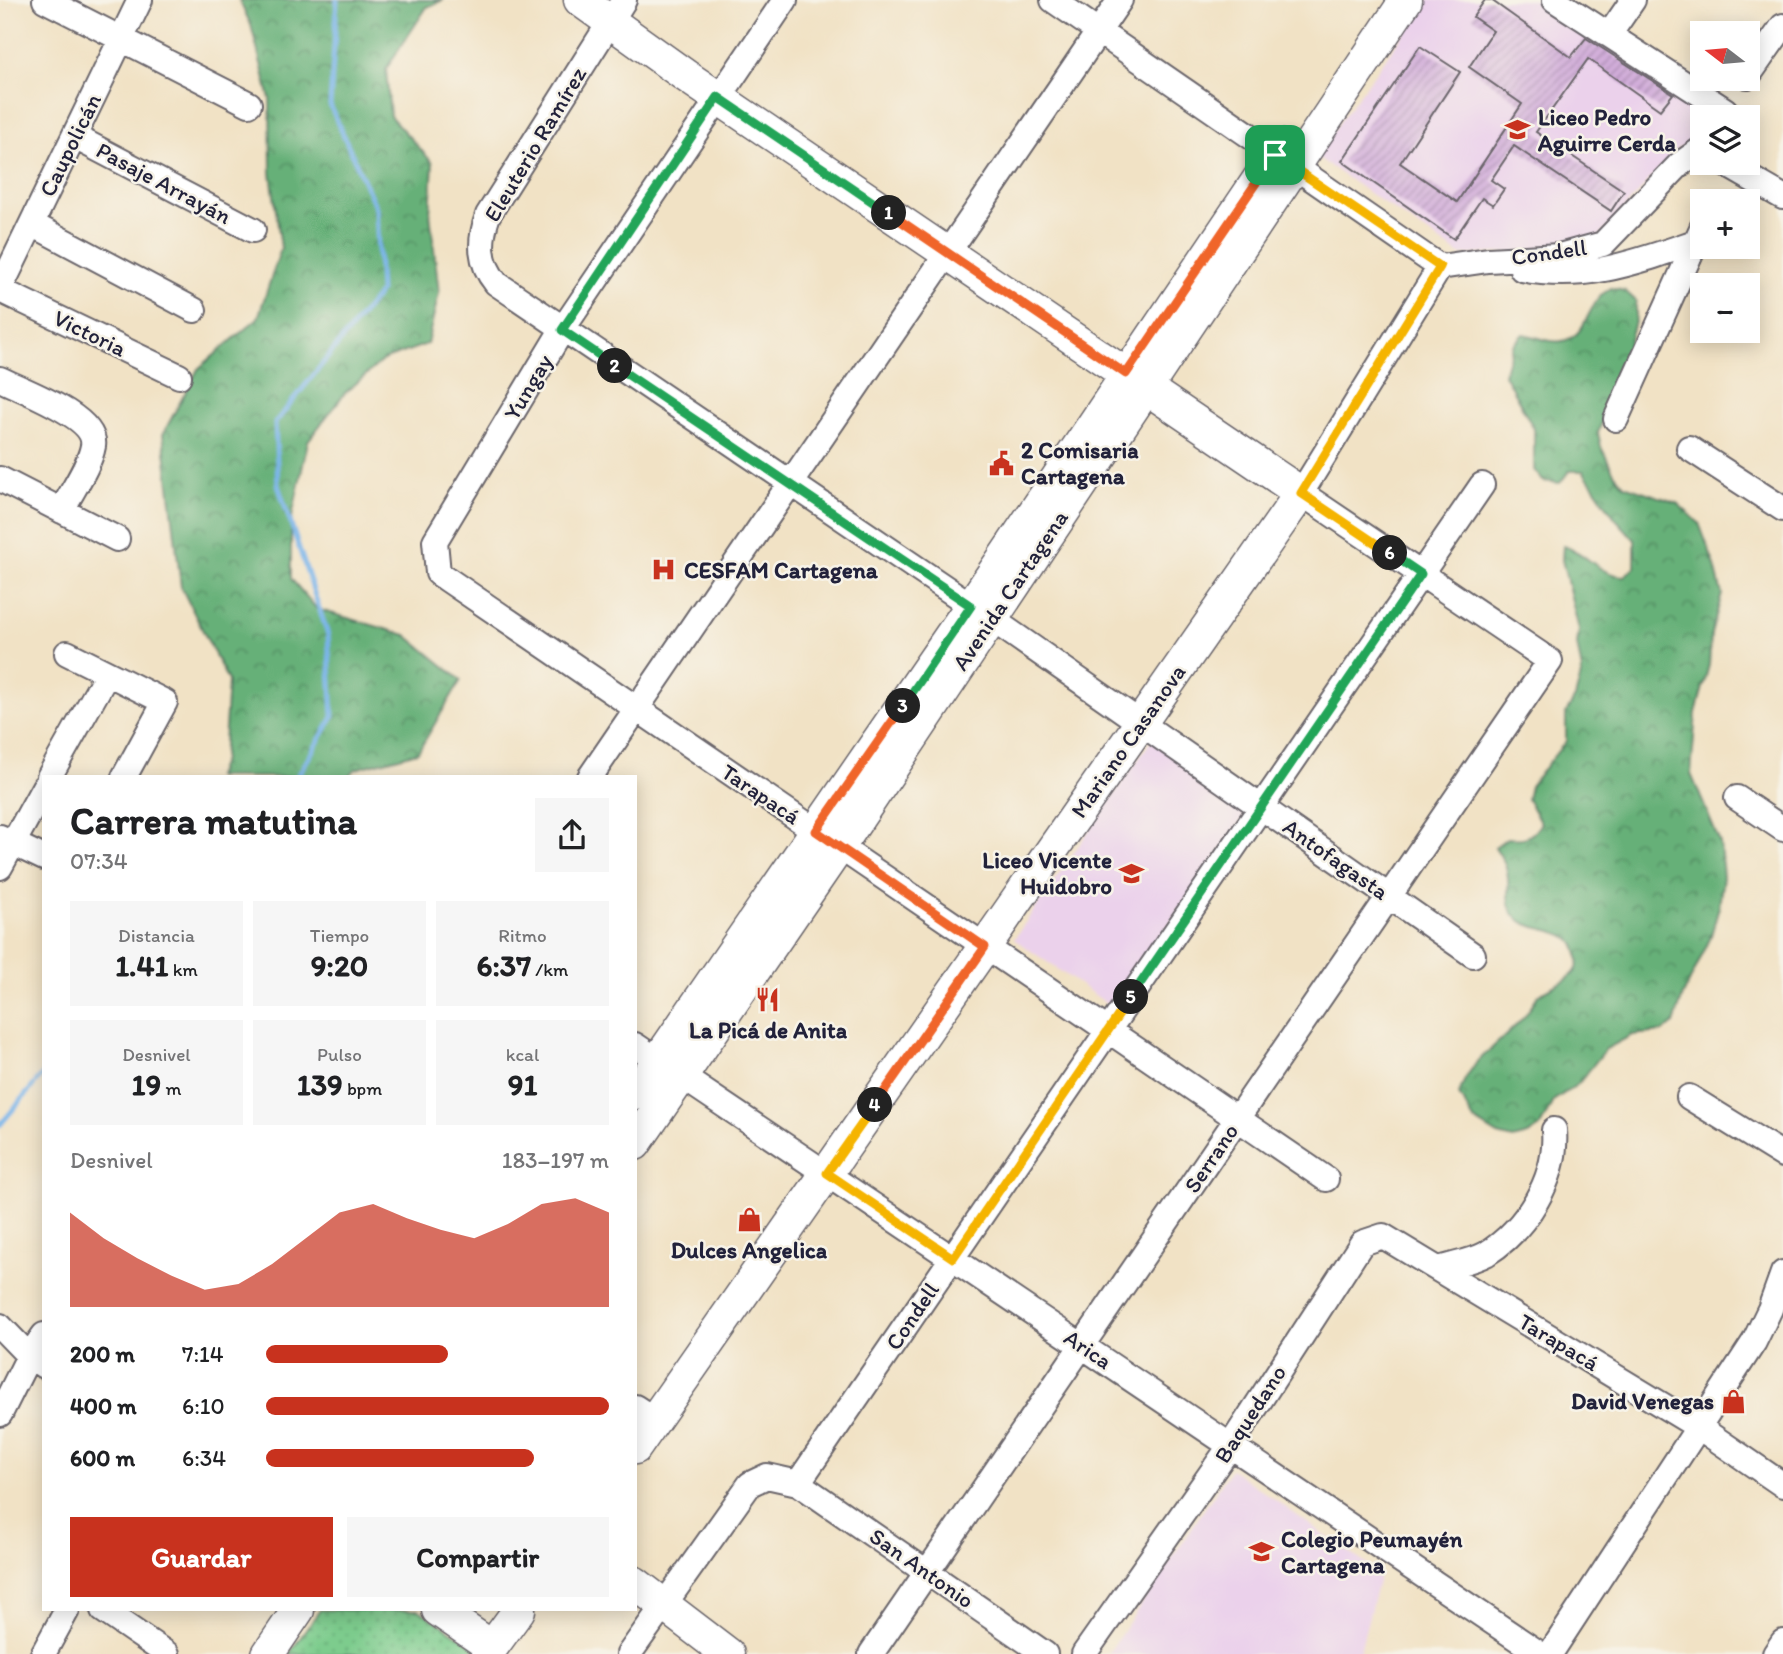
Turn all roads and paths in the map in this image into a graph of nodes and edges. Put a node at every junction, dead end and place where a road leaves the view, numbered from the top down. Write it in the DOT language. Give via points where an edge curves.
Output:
graph roads {
  1 [pos="46,0"];
  2 [pos="140,0"];
  3 [pos="580,0"];
  4 [pos="785,0"];
  5 [pos="1053,0"];
  6 [pos="1120,0"];
  7 [pos="1380,0"];
  8 [pos="1406,0"];
  9 [pos="1555,0"];
  10 [pos="1633,0"];
  11 [pos="617,11"];
  12 [pos="1783,26"];
  13 [pos="1098,32"];
  14 [pos="1609,34"];
  15 [pos="121,38"];
  16 [pos="1760,59"];
  17 [pos="718,97"];
  18 [pos="249,104"];
  19 [pos="1710,105"];
  20 [pos="75,137"];
  21 [pos="1690,157"];
  22 [pos="1284,161"];
  23 [pos="1745,175"];
  24 [pos="1783,197"];
  25 [pos="32,224"];
  26 [pos="253,230"];
  27 [pos="1690,238"];
  28 [pos="947,253"];
  29 [pos="1690,254"];
  30 [pos="1488,260"];
  31 [pos="1440,267"];
  32 [pos="0,290"];
  33 [pos="505,290"];
  34 [pos="194,310"];
  35 [pos="562,330"];
  36 [pos="179,376"];
  37 [pos="0,379"];
  38 [pos="1136,381"];
  39 [pos="1616,419"];
  40 [pos="1689,448"];
  41 [pos="0,479"];
  42 [pos="791,482"];
  43 [pos="1482,485"];
  44 [pos="1301,493"];
  45 [pos="1783,509"];
  46 [pos="62,510"];
  47 [pos="117,539"];
  48 [pos="438,573"];
  49 [pos="1421,574"];
  50 [pos="981,612"];
  51 [pos="67,653"];
  52 [pos="107,674"];
  53 [pos="636,709"];
  54 [pos="1141,722"];
  55 [pos="50,775"];
  56 [pos="125,775"];
  57 [pos="591,775"];
  58 [pos="42,790"];
  59 [pos="1737,798"];
  60 [pos="1262,807"];
  61 [pos="1783,829"];
  62 [pos="827,839"];
  63 [pos="6,840"];
  64 [pos="42,857"];
  65 [pos="0,867"];
  66 [pos="1390,896"];
  67 [pos="985,947"];
  68 [pos="1473,955"];
  69 [pos="1108,1031"];
  70 [pos="659,1061"];
  71 [pos="637,1091"];
  72 [pos="1689,1097"];
  73 [pos="1237,1118"];
  74 [pos="1554,1130"];
  75 [pos="637,1137"];
  76 [pos="1783,1155"];
  77 [pos="827,1173"];
  78 [pos="1326,1179"];
  79 [pos="953,1258"];
  80 [pos="1439,1269"];
  81 [pos="1783,1273"];
  82 [pos="0,1326"];
  83 [pos="42,1342"];
  84 [pos="1082,1345"];
  85 [pos="36,1361"];
  86 [pos="0,1414"];
  87 [pos="645,1414"];
  88 [pos="1700,1428"];
  89 [pos="637,1441"];
  90 [pos="1231,1446"];
  91 [pos="798,1483"];
  92 [pos="1783,1485"];
  93 [pos="928,1572"];
  94 [pos="637,1585"];
  95 [pos="663,1605"];
  96 [pos="66,1611"];
  97 [pos="104,1611"];
  98 [pos="297,1611"];
  99 [pos="439,1611"];
  100 [pos="518,1611"];
  101 [pos="1783,1642"];
  102 [pos="489,1650"];
  103 [pos="43,1654"];
  104 [pos="167,1654"];
  105 [pos="268,1654"];
  106 [pos="629,1654"];
  107 [pos="728,1654"];
  108 [pos="871,1654"];
  109 [pos="1045,1654"];
  110 [pos="1084,1654"];
  111 [pos="1540,1654"];
  112 [pos="1550,1654"];
  113 [pos="1775,1654"];
  1 -- 15 [label="street"];
  2 -- 15 [label="street, Caupolicán"];
  3 -- 11 [label="main road"];
  4 -- 17 [label="street, Yungay"];
  5 -- 13 [label="street"];
  6 -- 13 [label="street"];
  7 -- 22 [label="main road, Avenida Cartagena"];
  8 -- 22 [label="main road, Avenida Cartagena"];
  9 -- 14 [label="street"];
  10 -- 14 [label="street"];
  11 -- 17 [label="main road"];
  11 -- 33 [label="street, Eleuterio Ramírez" via="488,215 482,258"];
  12 -- 16 [label="street"];
  13 -- 22 [label="street"];
  13 -- 28 [label="street"];
  14 -- 19 [label="street"];
  15 -- 18 [label="street"];
  15 -- 20 [label="street, Caupolicán"];
  17 -- 28 [label="main road"];
  17 -- 35 [label="street, Yungay"];
  20 -- 25 [label="street, Caupolicán"];
  20 -- 26 [label="street, Pasaje Arrayán"];
  21 -- 30 [label="street, Condell" via="1603,244 1559,256"];
  22 -- 31 [label="street"];
  22 -- 38 [label="main road, Avenida Cartagena"];
  23 -- 24 [label="street"];
  25 -- 32 [label="street, Caupolicán"];
  25 -- 34 [label="street"];
  27 -- 30 [label="street" via="1631,265 1588,273 1527,270"];
  28 -- 38 [label="main road"];
  28 -- 42 [label="street"];
  29 -- 39 [label="street"];
  30 -- 31 [label="street, Condell"];
  31 -- 44 [label="street, Mariano Casanova"];
  32 -- 36 [label="street, Victoria"];
  33 -- 35 [label="street, Antofagasta"];
  35 -- 42 [label="street, Antofagasta"];
  35 -- 48 [label="street, Yungay" via="435,541"];
  37 -- 46 [label="street" via="80,419 91,431 93,447"];
  38 -- 44 [label="main road"];
  38 -- 50 [label="main road, Avenida Cartagena"];
  40 -- 45 [label="street"];
  41 -- 46 [label="street"];
  42 -- 50 [label="street, Antofagasta"];
  42 -- 53 [label="street"];
  43 -- 49 [label="street, Condell"];
  44 -- 49 [label="street"];
  44 -- 54 [label="main road, Mariano Casanova"];
  46 -- 47 [label="street"];
  48 -- 53 [label="street, Tarapacá"];
  49 -- 60 [label="street, Condell"];
  49 -- 66 [label="street, Serrano" via="1550,662"];
  50 -- 54 [label="street, Antofagasta"];
  50 -- 62 [label="main road, Avenida Cartagena"];
  51 -- 52 [label="street"];
  52 -- 55 [label="street"];
  52 -- 56 [label="street" via="165,702"];
  53 -- 57 [label="street"];
  53 -- 62 [label="street, Tarapacá"];
  54 -- 60 [label="street, Antofagasta"];
  54 -- 67 [label="main road, Mariano Casanova"];
  58 -- 63 [label="street"];
  59 -- 61 [label="street"];
  60 -- 66 [label="street, Antofagasta"];
  60 -- 69 [label="street, Condell"];
  62 -- 67 [label="street, Tarapacá"];
  62 -- 70 [label="main road, Avenida Cartagena"];
  63 -- 64 [label="street"];
  63 -- 65 [label="street"];
  66 -- 68 [label="street, Antofagasta"];
  66 -- 73 [label="street, Serrano"];
  67 -- 69 [label="street, Tarapacá"];
  67 -- 77 [label="main road, Mariano Casanova"];
  69 -- 73 [label="street, Tarapacá"];
  69 -- 79 [label="street, Condell"];
  70 -- 71 [label="main road, Avenida Cartagena"];
  70 -- 75 [label="main road, Avenida Cartagena"];
  70 -- 77 [label="street, Arica"];
  72 -- 76 [label="street"];
  73 -- 78 [label="street, Tarapacá"];
  73 -- 84 [label="street, Serrano"];
  74 -- 80 [label="street" via="1548,1178 1528,1211 1483,1255"];
  77 -- 79 [label="street, Arica"];
  77 -- 87 [label="main road, Mariano Casanova"];
  79 -- 84 [label="street, Arica"];
  79 -- 91 [label="street, Condell"];
  80 -- 88 [label="street, Tarapacá"];
  80 -- 90 [label="street, Baquedano" via="1383,1236 1362,1243"];
  81 -- 88 [label="street" via="1754,1342"];
  82 -- 85 [label="street"];
  83 -- 85 [label="street"];
  84 -- 90 [label="street, Arica"];
  84 -- 93 [label="street, Serrano"];
  85 -- 86 [label="street"];
  87 -- 89 [label="main road, Mariano Casanova"];
  88 -- 92 [label="street, Tarapacá"];
  88 -- 112 [label="street"];
  90 -- 110 [label="street, Baquedano"];
  90 -- 111 [label="street, Arica"];
  91 -- 93 [label="street, San Antonio"];
  91 -- 95 [label="street" via="767,1476 750,1483"];
  93 -- 108 [label="street, Serrano"];
  93 -- 109 [label="street, San Antonio"];
  94 -- 95 [label="main road"];
  95 -- 106 [label="street"];
  95 -- 107 [label="main road"];
  96 -- 103 [label="street"];
  97 -- 104 [label="street"];
  98 -- 105 [label="main road"];
  99 -- 102 [label="main road"];
  100 -- 102 [label="main road"];
  101 -- 113 [label="street"];
}
